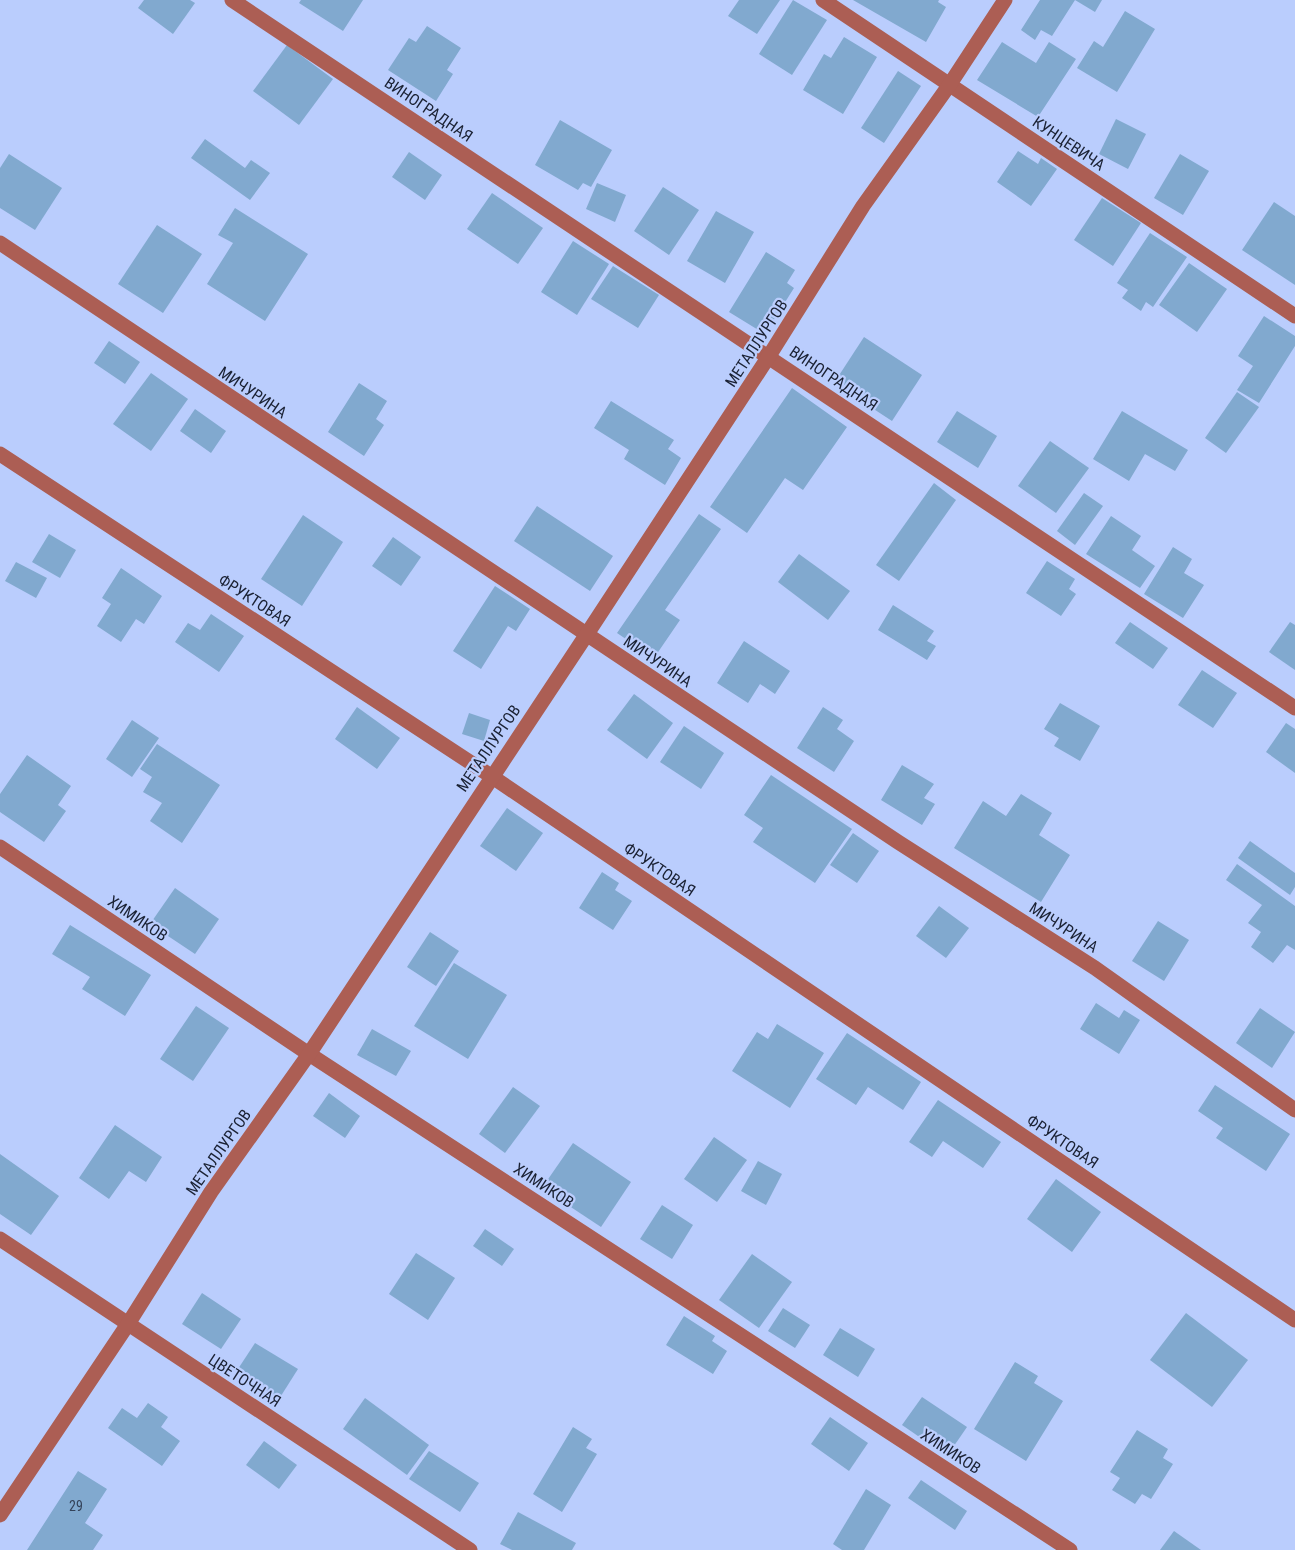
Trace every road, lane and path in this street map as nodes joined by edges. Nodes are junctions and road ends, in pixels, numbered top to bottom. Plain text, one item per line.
1 (232, 0) edge
2 (823, 0) edge
3 (1005, 0) edge
4 (950, 84) junction
5 (0, 243) edge
6 (1295, 316) edge
7 (770, 357) junction
8 (0, 454) edge
9 (587, 634) junction
10 (1295, 708) edge
11 (491, 776) junction
12 (0, 847) edge
13 (309, 1054) junction
14 (1295, 1110) edge
15 (0, 1239) edge
16 (1295, 1320) edge
17 (128, 1324) junction
18 (0, 1515) edge
19 (470, 1550) edge
20 (1070, 1550) edge

1 - 7 street, ВИНОГРАДНАЯ
2 - 4 street, КУНЦЕВИЧА
3 - 4 street, МЕТАЛЛУРГОВ
4 - 6 street, КУНЦЕВИЧА
4 - 7 street, МЕТАЛЛУРГОВ
5 - 9 street, МИЧУРИНА
7 - 9 street, МЕТАЛЛУРГОВ
7 - 10 street, ВИНОГРАДНАЯ
8 - 11 street, ФРУКТОВАЯ
9 - 11 street, МЕТАЛЛУРГОВ
9 - 14 street, МИЧУРИНА
11 - 13 street, МЕТАЛЛУРГОВ
11 - 16 street, ФРУКТОВАЯ
12 - 13 street, ХИМИКОВ
13 - 17 street, МЕТАЛЛУРГОВ
13 - 20 street, ХИМИКОВ
15 - 17 street, ЦВЕТОЧНАЯ
17 - 18 street, МЕТАЛЛУРГОВ
17 - 19 street, ЦВЕТОЧНАЯ

